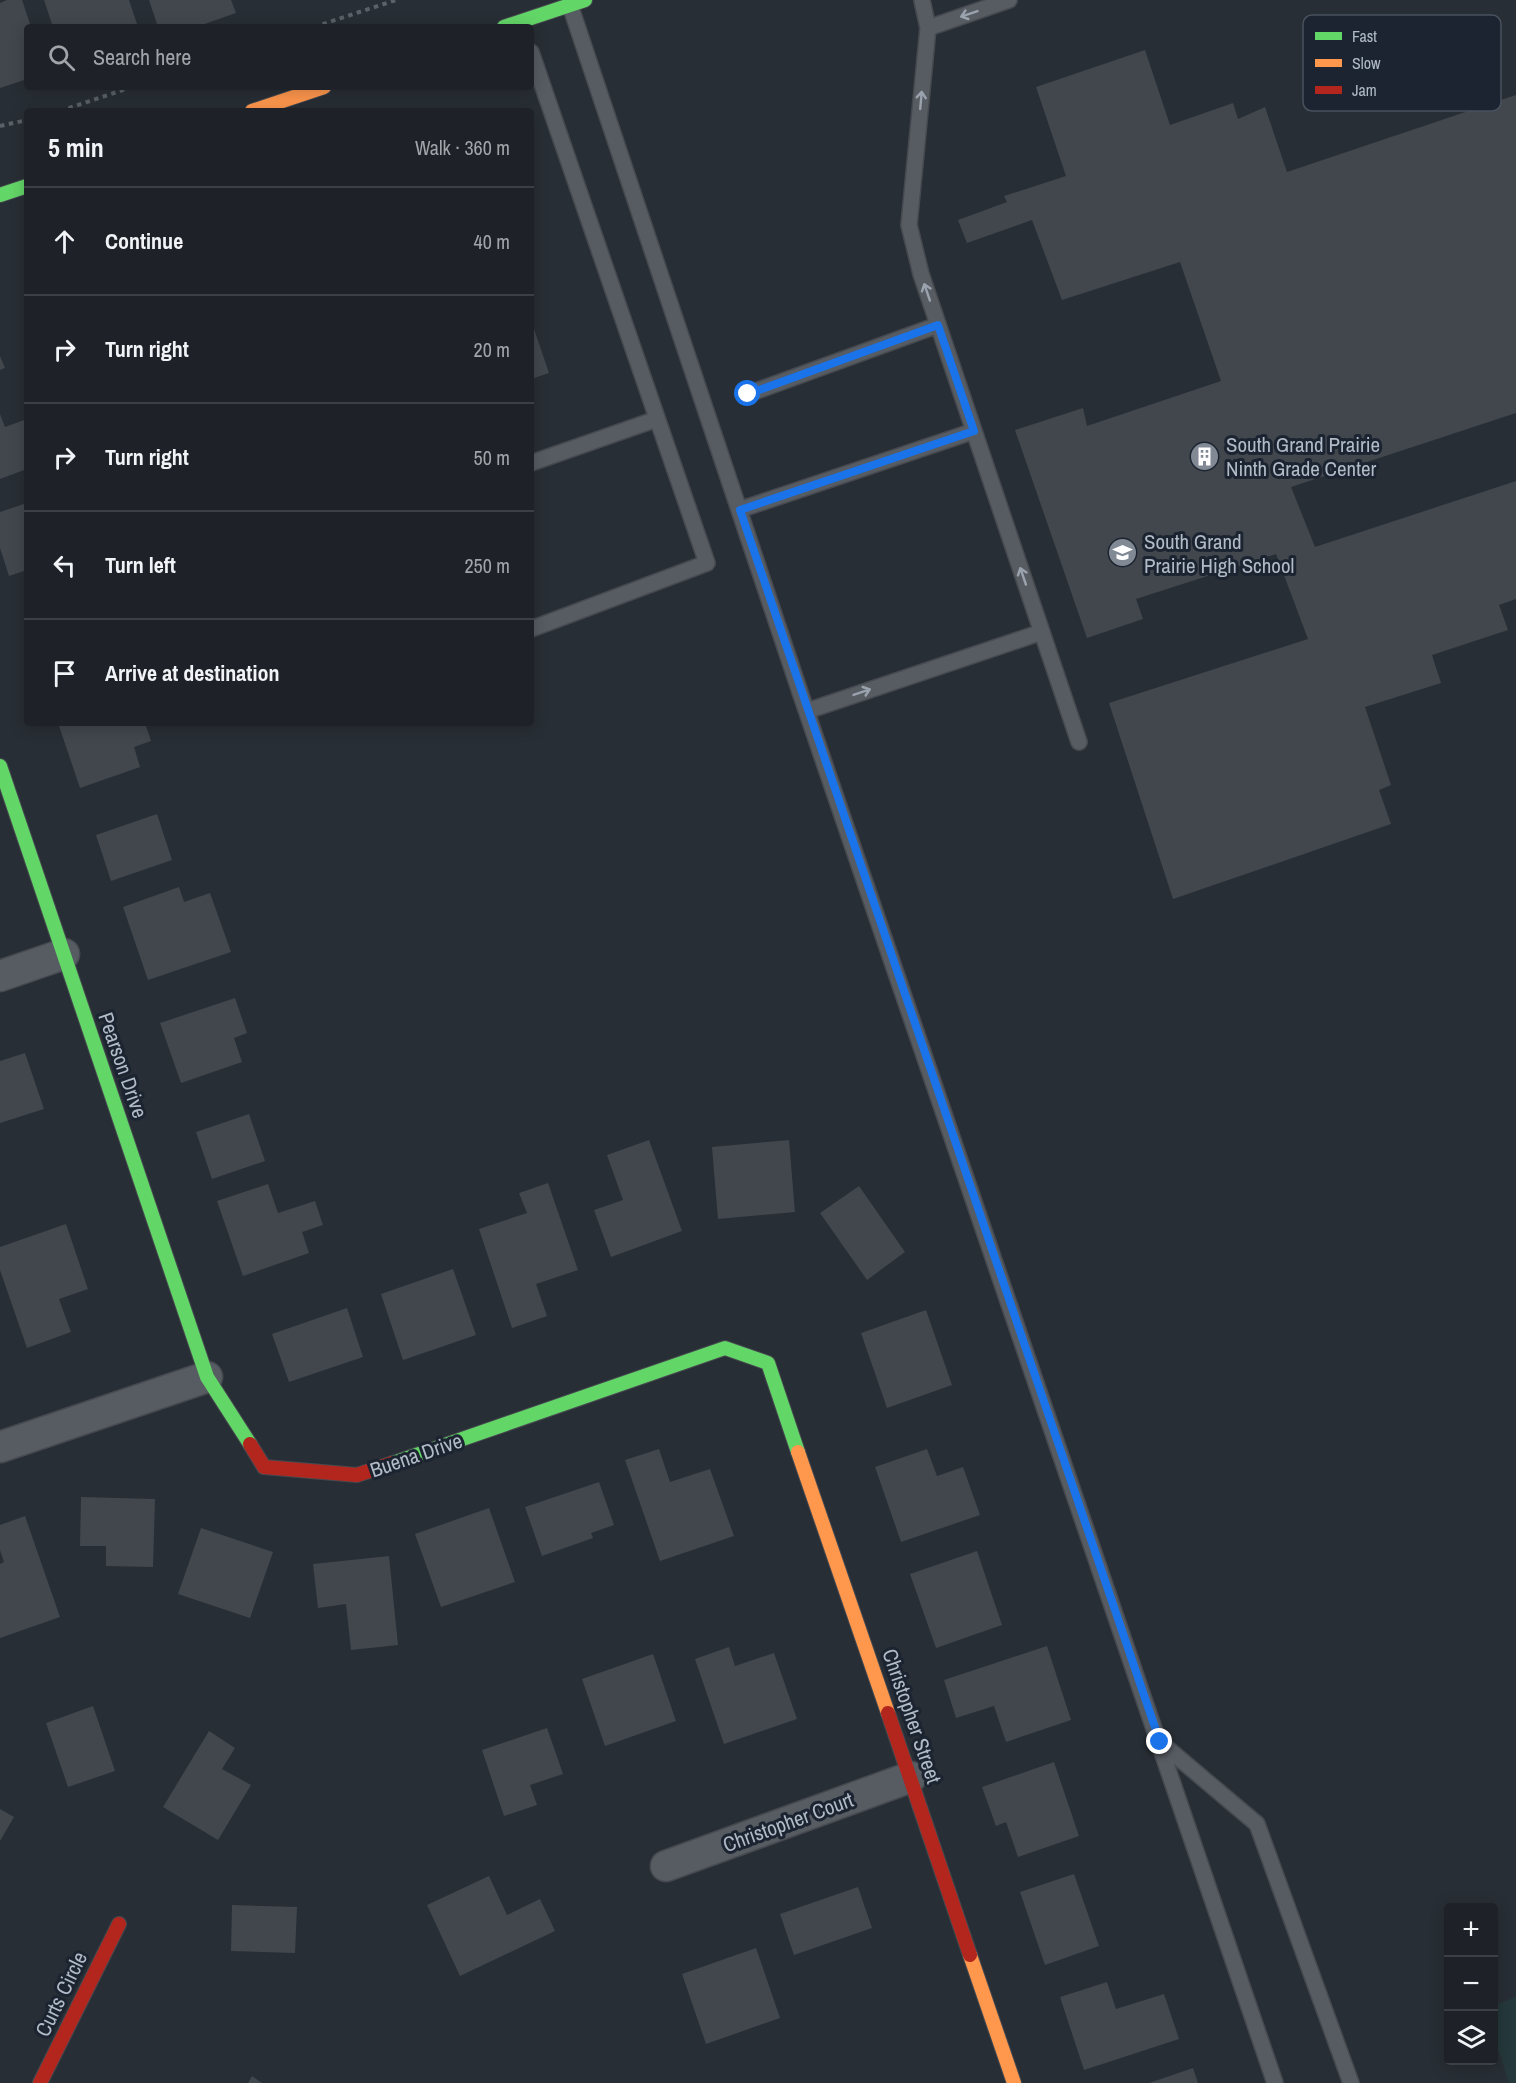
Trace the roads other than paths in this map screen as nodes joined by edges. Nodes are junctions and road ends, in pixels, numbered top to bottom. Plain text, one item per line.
1 (922, 0) edge
2 (1009, 0) edge
3 (577, 2) edge
4 (521, 24) edge
5 (928, 28) junction
6 (534, 61) edge
7 (315, 90) edge
8 (261, 108) edge
9 (24, 187) edge
10 (0, 195) edge
11 (938, 325) junction
12 (748, 394) dead end
13 (657, 419) junction
14 (974, 431) junction
15 (534, 462) edge
16 (740, 510) junction
17 (534, 627) edge
18 (1042, 632) junction
19 (807, 711) junction
20 (1079, 742) dead end
21 (0, 766) edge
22 (64, 954) junction
23 (0, 976) edge
24 (768, 1363) joint
25 (207, 1377) junction
26 (0, 1447) edge
27 (1160, 1742) junction
28 (911, 1777) junction
29 (666, 1866) dead end
30 (119, 1924) dead end
31 (40, 2083) edge
32 (1014, 2083) edge
33 (1275, 2083) edge
34 (1351, 2083) edge

1 - 5 lane
2 -> 5 lane
3 - 4 street
3 - 16 lane
11 -> 5 lane
6 - 13 lane
7 - 8 street
9 - 10 street
11 - 12 lane
11 - 14 lane
13 - 15 lane
13 - 17 lane
14 - 16 lane
18 -> 14 lane
16 - 19 lane
19 -> 18 lane
18 - 20 lane
19 - 27 lane
21 - 22 street, Pearson Drive
22 - 23 street
22 - 25 street, Pearson Drive
24 - 25 street, Buena Drive
24 - 28 street, Christopher Street
25 - 26 street
27 - 33 lane
27 - 34 lane
28 - 29 street, Christopher Court
28 - 32 street, Christopher Street
30 - 31 street, Curts Circle

